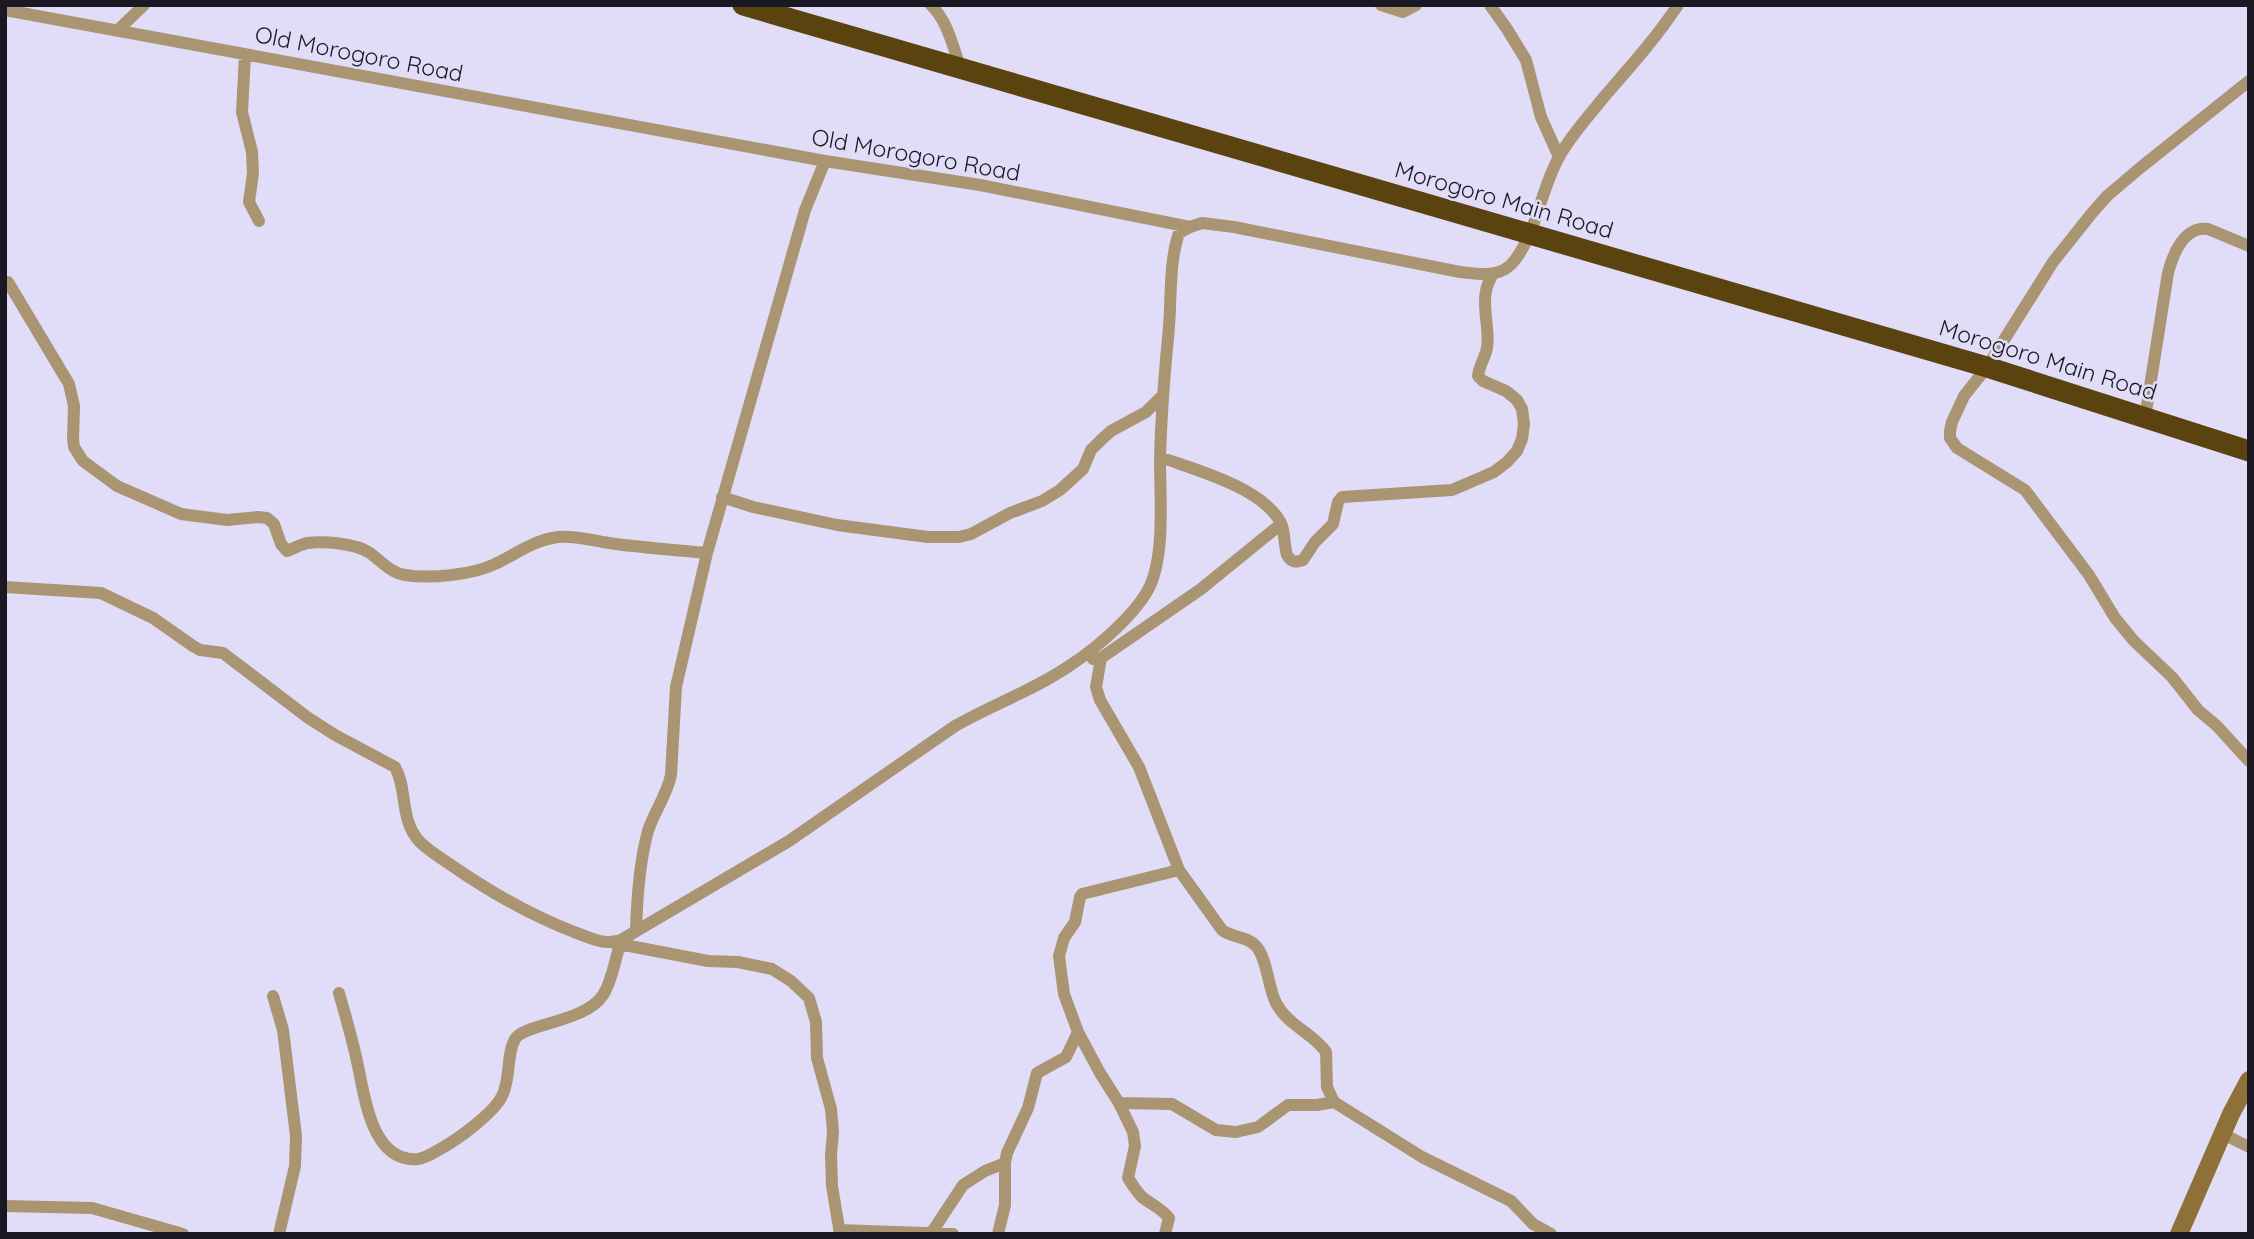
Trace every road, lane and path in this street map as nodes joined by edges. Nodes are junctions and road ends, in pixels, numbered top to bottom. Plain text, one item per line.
1 (144, 5) edge
2 (743, 5) edge
3 (931, 5) edge
4 (1381, 5) edge
5 (1416, 5) edge
6 (1490, 5) edge
7 (1678, 5) edge
8 (5, 10) edge
9 (118, 30) junction
10 (245, 55) junction
11 (961, 69) junction
12 (2249, 81) edge
13 (1559, 157) junction
14 (825, 161) junction
15 (259, 221) dead end
16 (1190, 226) junction
17 (1529, 234) junction
18 (2249, 246) edge
19 (1492, 275) junction
20 (6, 282) edge
21 (1987, 367) junction
22 (1162, 396) junction
23 (2145, 418) junction
24 (2249, 451) edge
25 (1160, 457) junction
26 (722, 497) junction
27 (1281, 524) junction
28 (707, 553) junction
29 (5, 587) edge
30 (1101, 658) junction
31 (1076, 662) junction
32 (2249, 761) edge
33 (1179, 870) junction
34 (636, 930) junction
35 (616, 944) junction
36 (339, 993) dead end
37 (273, 996) dead end
38 (1078, 1032) junction
39 (2249, 1080) edge
40 (1334, 1102) junction
41 (1119, 1103) junction
42 (2223, 1134) junction
43 (2249, 1147) edge
44 (1005, 1163) junction
45 (5, 1206) edge
46 (840, 1232) edge
47 (932, 1232) junction
48 (183, 1234) edge
49 (279, 1234) edge
50 (953, 1234) edge
51 (998, 1234) edge
52 (1165, 1234) edge
53 (1551, 1234) edge
54 (2179, 1234) edge

1 - 9 street
2 - 11 highway, Morogoro Main Road
3 - 11 street
4 - 5 street
6 - 13 street
7 - 13 street
8 - 9 street, Old Morogoro Road
9 - 10 street, Old Morogoro Road
10 - 14 street, Old Morogoro Road
10 - 15 street
11 - 17 highway, Morogoro Main Road
12 - 21 street
13 - 17 street
14 - 16 street, Old Morogoro Road
14 - 26 street
16 - 19 street, Old Morogoro Road
16 - 22 street
17 - 19 street
17 - 21 highway, Morogoro Main Road
18 - 23 street
19 - 27 street
20 - 28 street
21 - 23 highway, Morogoro Main Road
21 - 32 street
22 - 25 street
22 - 26 street
23 - 24 highway, Morogoro Main Road
25 - 27 street
25 - 31 street
26 - 28 street
27 - 30 street
28 - 34 street
29 - 35 street
30 - 31 street
30 - 33 street
31 - 34 street
33 - 38 street
33 - 40 street
34 - 35 street
35 - 36 street
35 - 46 street
37 - 49 street
38 - 41 street
38 - 44 street
39 - 42 street
40 - 41 street
40 - 53 street
41 - 52 street
42 - 43 street
42 - 54 street
44 - 47 street
44 - 51 street
45 - 48 street
46 - 47 street
47 - 50 street

